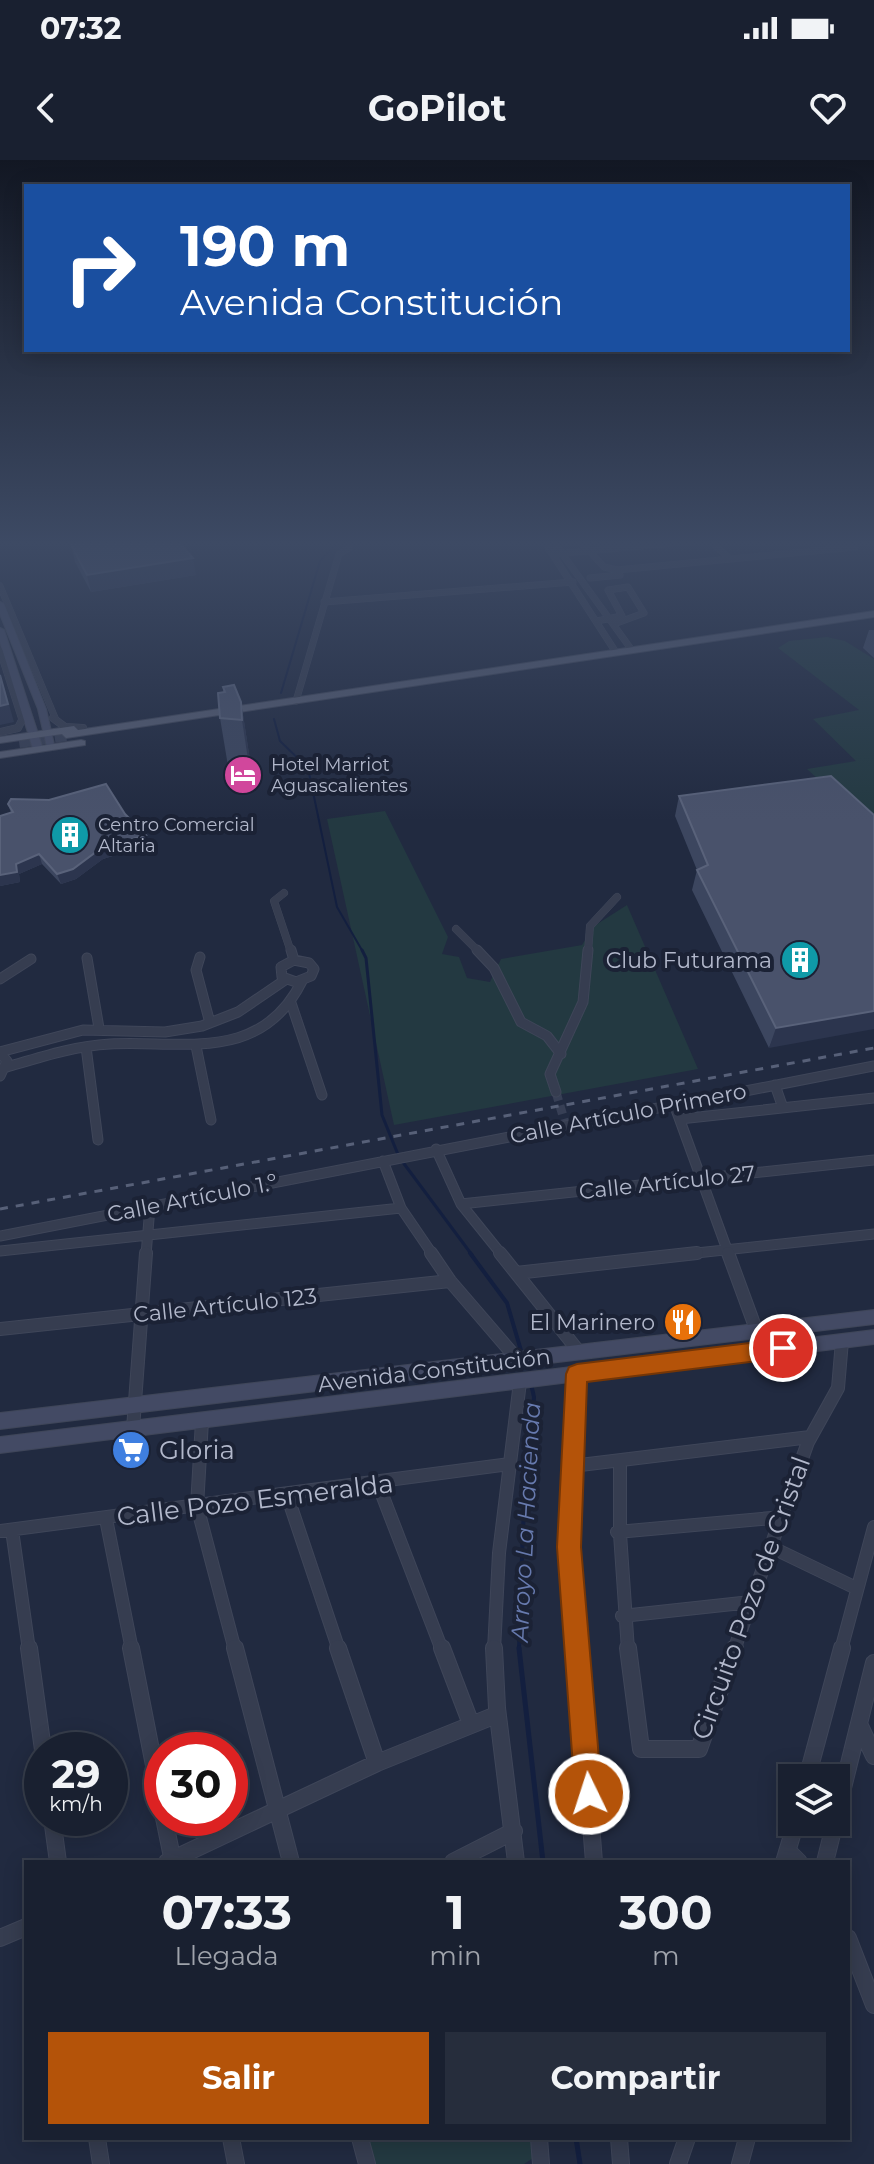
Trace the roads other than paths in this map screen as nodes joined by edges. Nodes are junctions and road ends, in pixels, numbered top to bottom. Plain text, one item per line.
1 (14, 635) edge
2 (18, 635) edge
3 (315, 635) edge
4 (605, 635) edge
5 (621, 635) edge
6 (732, 635) edge
7 (786, 635) edge
8 (2, 645) edge
9 (631, 649) junction
10 (615, 651) junction
11 (30, 669) junction
12 (17, 686) junction
13 (337, 698) junction
14 (296, 699) junction
15 (44, 706) junction
16 (83, 728) junction
17 (0, 732) edge
18 (50, 733) junction
19 (36, 735) junction
20 (20, 744) tunnel mouth
21 (0, 747) edge
22 (52, 747) junction
23 (38, 749) junction
24 (284, 893) dead end
25 (617, 897) dead end
26 (456, 929) dead end
27 (200, 957) dead end
28 (87, 958) dead end
29 (31, 959) dead end
30 (294, 960) junction
31 (0, 979) edge
32 (285, 980) junction
33 (302, 981) junction
34 (291, 1003) junction
35 (210, 1023) junction
36 (99, 1028) junction
37 (146, 1038) junction
38 (196, 1046) junction
39 (86, 1047) junction
40 (0, 1052) edge
41 (561, 1054) junction
42 (874, 1066) edge
43 (7, 1067) junction
44 (0, 1076) edge
45 (775, 1085) junction
46 (556, 1092) tunnel mouth
47 (322, 1095) dead end
48 (874, 1098) edge
49 (674, 1104) junction
50 (783, 1108) junction
51 (680, 1119) junction
52 (211, 1120) dead end
53 (98, 1140) dead end
54 (436, 1149) junction
55 (388, 1160) junction
56 (874, 1160) edge
57 (702, 1180) junction
58 (461, 1204) junction
59 (150, 1207) junction
60 (401, 1208) junction
61 (874, 1234) edge
62 (0, 1236) edge
63 (150, 1237) junction
64 (726, 1248) junction
65 (0, 1251) edge
66 (516, 1273) junction
67 (450, 1281) junction
68 (141, 1314) junction
69 (874, 1317) edge
70 (0, 1329) edge
71 (757, 1332) junction
72 (874, 1337) edge
73 (842, 1341) junction
74 (580, 1353) junction
75 (521, 1360) junction
76 (572, 1375) junction
77 (523, 1381) junction
78 (137, 1403) junction
79 (0, 1421) edge
80 (202, 1421) junction
81 (133, 1429) junction
82 (810, 1437) junction
83 (0, 1445) edge
84 (620, 1461) junction
85 (510, 1464) junction
86 (572, 1466) junction
87 (378, 1484) junction
88 (287, 1495) junction
89 (197, 1506) junction
90 (783, 1517) junction
91 (106, 1519) junction
92 (874, 1527) edge
93 (6, 1531) edge
94 (617, 1532) junction
95 (773, 1548) junction
96 (856, 1588) junction
97 (751, 1602) junction
98 (622, 1616) junction
99 (874, 1663) edge
100 (496, 1715) junction
101 (471, 1724) junction
102 (859, 1724) junction
103 (40, 1732) edge
104 (148, 1732) edge
105 (874, 1756) edge
106 (377, 1763) junction
107 (811, 1764) edge
108 (849, 1764) edge
109 (278, 1808) junction
110 (514, 1831) junction
111 (54, 1836) edge
112 (167, 1836) edge
113 (794, 1836) edge
114 (831, 1836) edge
115 (790, 1858) edge
116 (58, 1860) edge
117 (171, 1860) edge
118 (173, 1860) edge
119 (291, 1860) edge
120 (457, 1860) edge
121 (516, 1860) edge
122 (594, 1860) edge
123 (825, 1860) edge
124 (24, 1928) edge
125 (0, 1938) edge
126 (850, 1943) edge
127 (874, 2005) edge
128 (97, 2140) edge
129 (231, 2140) edge
130 (361, 2140) edge
131 (539, 2140) edge
132 (619, 2140) edge
133 (686, 2140) edge
134 (746, 2140) edge
135 (101, 2164) edge
136 (236, 2164) edge
137 (367, 2164) edge
138 (541, 2164) edge
139 (621, 2164) edge
140 (678, 2164) edge
141 (740, 2164) edge

1 - 11 main road
2 - 11 street
3 - 14 street
4 - 10 street
5 - 9 street
6 - 9 main road
7 - 13 main road
8 - 12 main road
9 - 10 main road
10 - 13 main road
11 - 15 main road
12 - 17 street
12 - 19 main road
13 - 14 main road
13 - 14 main road
13 - 22 main road
14 - 16 main road
15 - 16 street
15 - 18 main road
16 - 18 main road
18 - 19 main road
18 - 22 main road
19 - 21 main road
19 - 23 main road
20 - 21 main road
21 - 23 main road
22 - 23 main road
24 - 30 street
25 - 41 street
26 - 41 street
27 - 35 street
28 - 36 street
29 - 31 street
30 - 32 street
30 - 33 street
32 - 33 street
32 - 35 street
33 - 34 street
34 - 38 street
34 - 47 street
35 - 37 street
36 - 37 street
36 - 40 street
37 - 38 street
37 - 39 street
38 - 52 street
39 - 43 street
39 - 53 street
40 - 43 street
41 - 46 street
42 - 45 street, Calle Artículo Primero
43 - 44 street
45 - 49 street, Calle Artículo Primero
45 - 50 street
48 - 50 street
49 - 51 street
49 - 54 street, Calle Artículo Primero
50 - 51 street
51 - 57 street
54 - 55 street, Calle Artículo Primero
54 - 58 street
55 - 59 street, Calle Artículo 1.º
55 - 60 street
56 - 57 street, Calle Artículo 27
57 - 58 street, Calle Artículo 27
57 - 64 street
58 - 66 street
59 - 62 street, Calle Artículo 1.º
59 - 63 street
60 - 63 street
60 - 67 street
61 - 64 street
63 - 65 street
63 - 68 street
64 - 66 street
64 - 71 street
66 - 74 street
67 - 68 street, Calle Artículo 123
67 - 75 street
68 - 70 street, Calle Artículo 123
68 - 78 street
69 - 71 main road, Avenida Constitución
71 - 74 main road, Avenida Constitución
72 - 73 main road, Avenida Constitución
73 - 76 main road, Avenida Constitución
73 - 82 street, Circuito Pozo de Cristal
74 - 75 main road, Avenida Constitución
75 - 78 main road, Avenida Constitución
76 - 77 main road, Avenida Constitución
76 - 86 street
77 - 80 main road, Avenida Constitución
77 - 85 street
78 - 79 main road, Avenida Constitución
78 - 81 street
80 - 81 main road, Avenida Constitución
80 - 89 street
81 - 83 main road, Avenida Constitución
82 - 84 street, Circuito Pozo de Cristal
82 - 90 street, Circuito Pozo de Cristal
84 - 86 street, Circuito Pozo de Cristal
84 - 94 street, Circuito Pozo de Cristal
85 - 87 street, Calle Pozo Esmeralda
85 - 100 street
86 - 122 street
87 - 88 street, Calle Pozo Esmeralda
87 - 101 street
88 - 89 street, Calle Pozo Esmeralda
88 - 106 street
89 - 91 street, Calle Pozo Esmeralda
89 - 109 street
90 - 94 street
90 - 95 street, Circuito Pozo de Cristal
91 - 93 street, Calle Pozo Esmeralda
91 - 104 street
92 - 96 street
93 - 103 street
94 - 98 street, Circuito Pozo de Cristal
95 - 96 street
95 - 97 street, Circuito Pozo de Cristal
96 - 107 street
97 - 98 street
97 - 98 street, Circuito Pozo de Cristal
99 - 102 street
100 - 101 street
100 - 110 street
101 - 106 street
102 - 105 street
102 - 108 street
106 - 109 street
109 - 118 street
109 - 119 street
110 - 120 street
110 - 121 street
111 - 116 street
112 - 117 street
113 - 115 street
114 - 123 street
124 - 125 street
126 - 127 street
128 - 135 street
129 - 136 street
130 - 137 street
131 - 138 street
132 - 139 street
133 - 140 street
134 - 141 street

